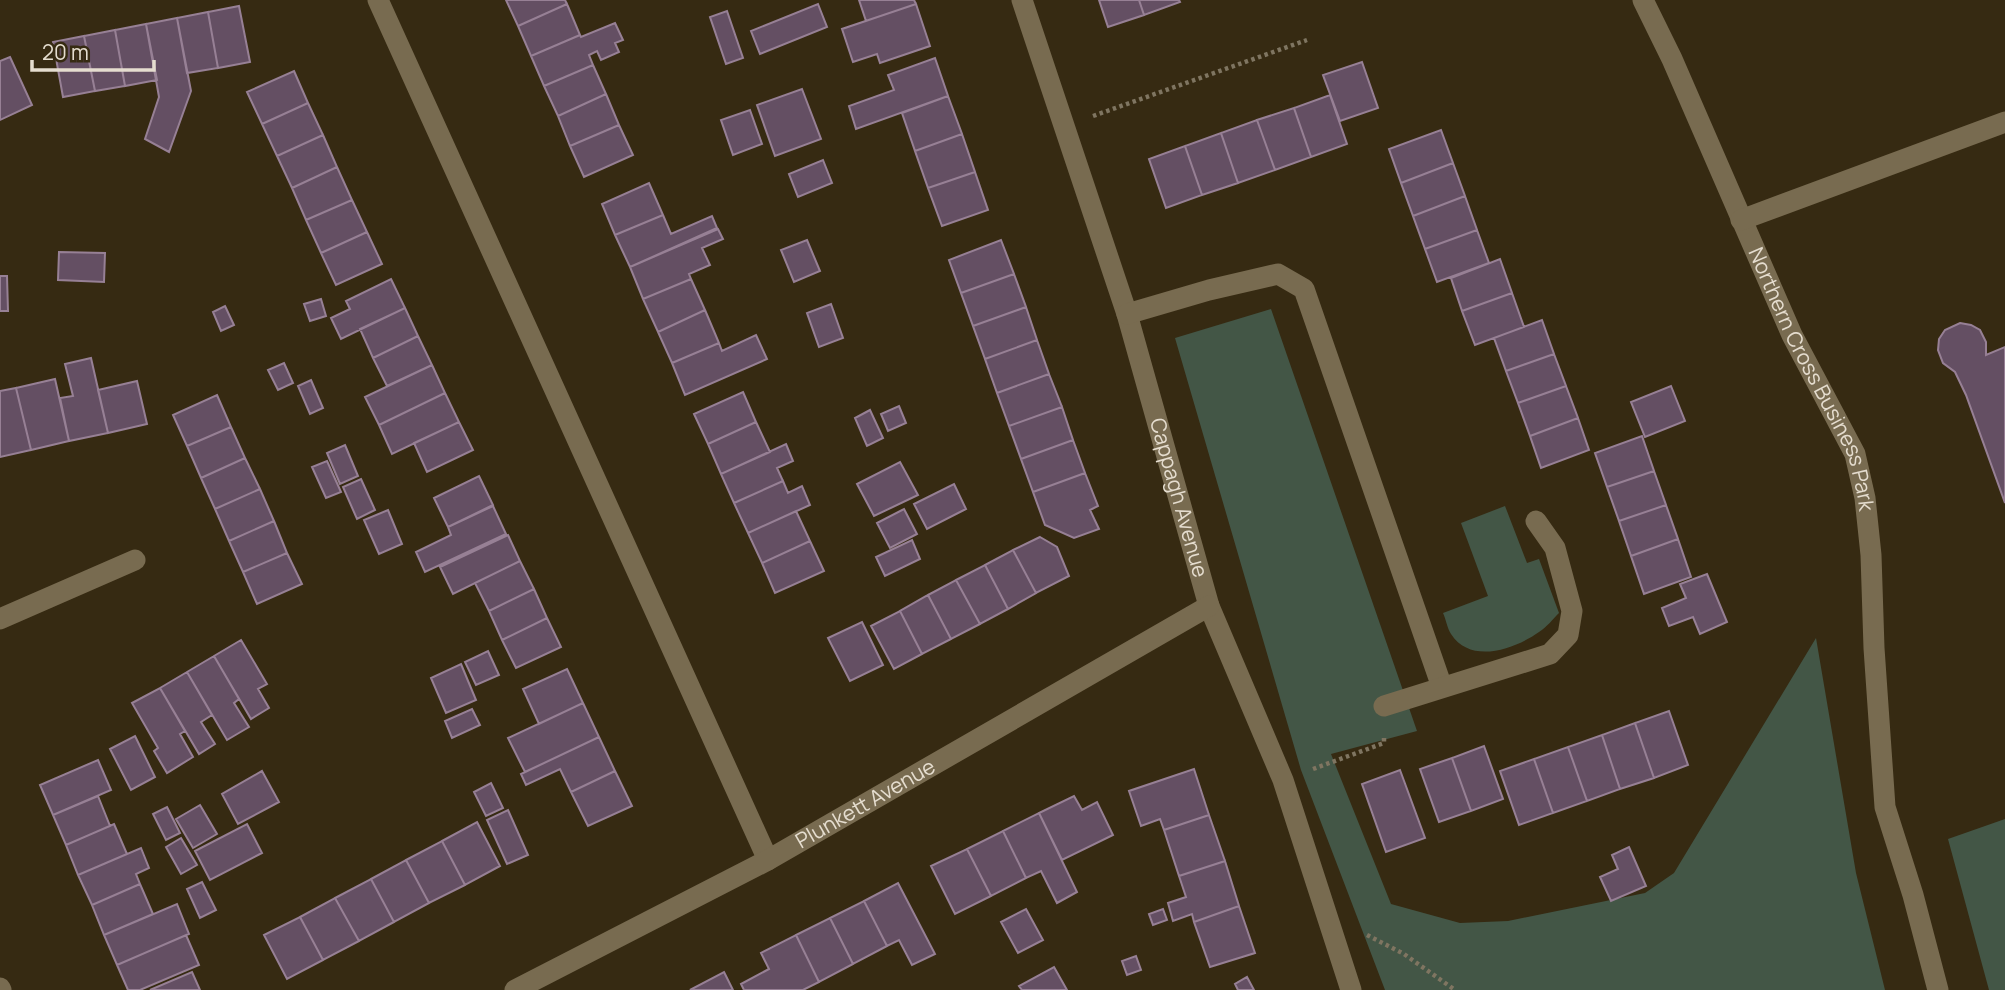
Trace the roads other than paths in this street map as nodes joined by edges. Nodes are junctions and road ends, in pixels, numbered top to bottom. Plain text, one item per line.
1 (378, 0) edge
2 (1021, 0) edge
3 (1643, 0) edge
4 (2005, 122) edge
5 (1741, 220) junction
6 (1127, 314) junction
7 (1536, 521) dead end
8 (135, 560) dead end
9 (1209, 606) junction
10 (0, 619) edge
11 (1442, 687) junction
12 (1384, 706) road end
13 (768, 860) junction
14 (515, 990) edge
15 (1351, 990) edge
16 (1938, 990) edge

1 - 13 street
2 - 6 street, Cappagh Avenue
3 - 5 street, Northern Cross Business Park
4 - 5 street
5 - 16 street, Northern Cross Business Park
6 - 9 street, Cappagh Avenue
6 - 11 street
7 - 11 street
8 - 10 street
9 - 13 street, Plunkett Avenue
9 - 15 street, Cappagh Avenue
11 - 12 street
13 - 14 street, Plunkett Avenue

